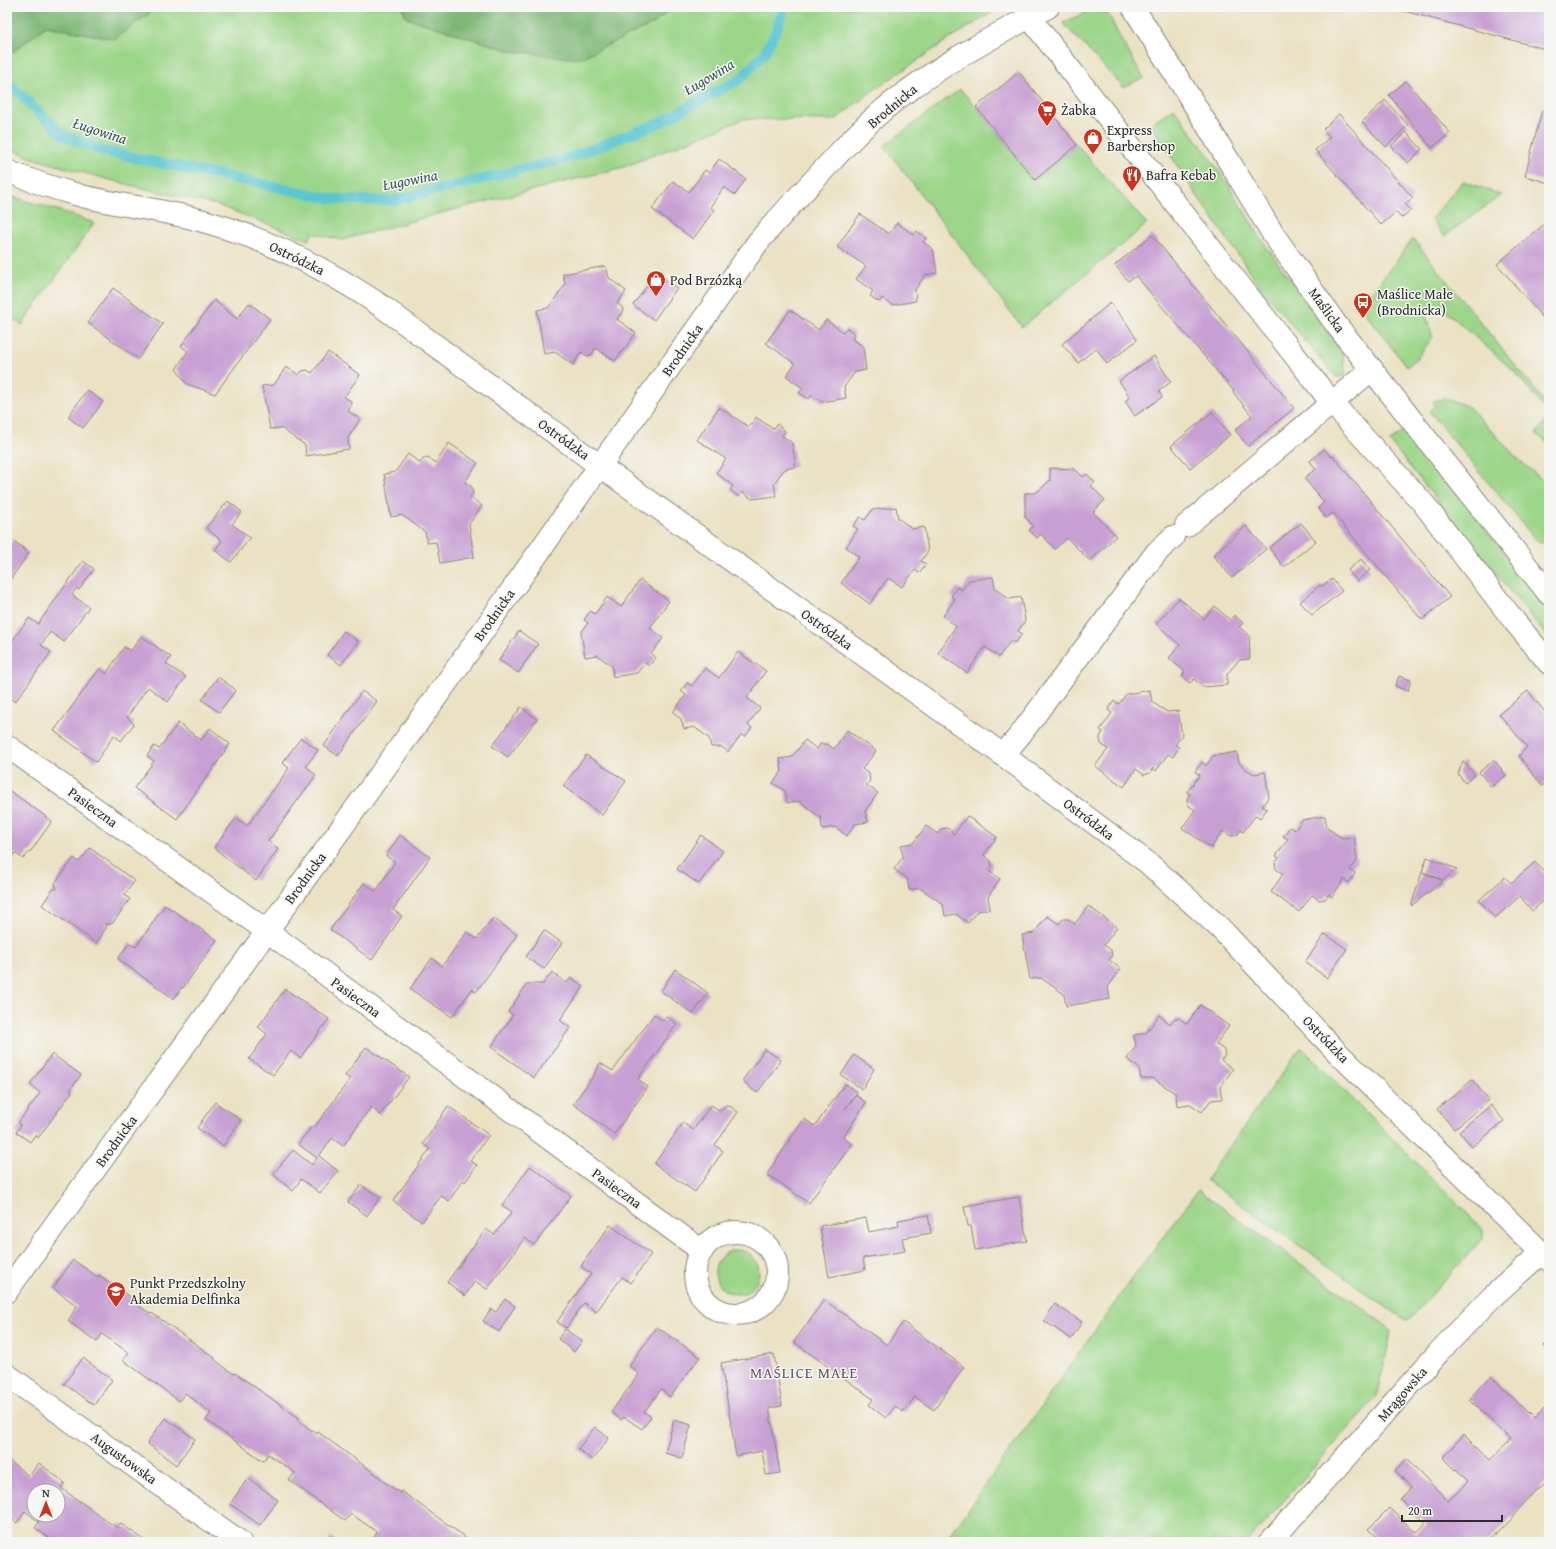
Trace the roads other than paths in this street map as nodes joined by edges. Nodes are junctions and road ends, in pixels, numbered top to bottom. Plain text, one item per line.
1 (1133, 7) edge
2 (1039, 12) edge
3 (7, 171) edge
4 (1372, 369) junction
5 (1332, 403) junction
6 (600, 466) junction
7 (1547, 588) edge
8 (1549, 662) edge
9 (7, 746) edge
10 (1002, 755) junction
11 (267, 931) junction
12 (702, 1251) dead end
13 (1545, 1257) edge
14 (7, 1291) edge
15 (7, 1375) edge
16 (240, 1542) edge
17 (1270, 1542) edge

1 - 4 street, Maślicka
2 - 5 street
2 - 6 street, Brodnicka
3 - 6 street, Ostródzka
4 - 5 street
4 - 7 street, Maślicka
5 - 8 street
5 - 10 street
6 - 10 street, Ostródzka
6 - 11 street, Brodnicka
9 - 11 street, Pasieczna
10 - 13 street, Ostródzka
11 - 12 street, Pasieczna
11 - 14 street, Brodnicka
13 - 17 street, Mrągowska
15 - 16 street, Augustowska

